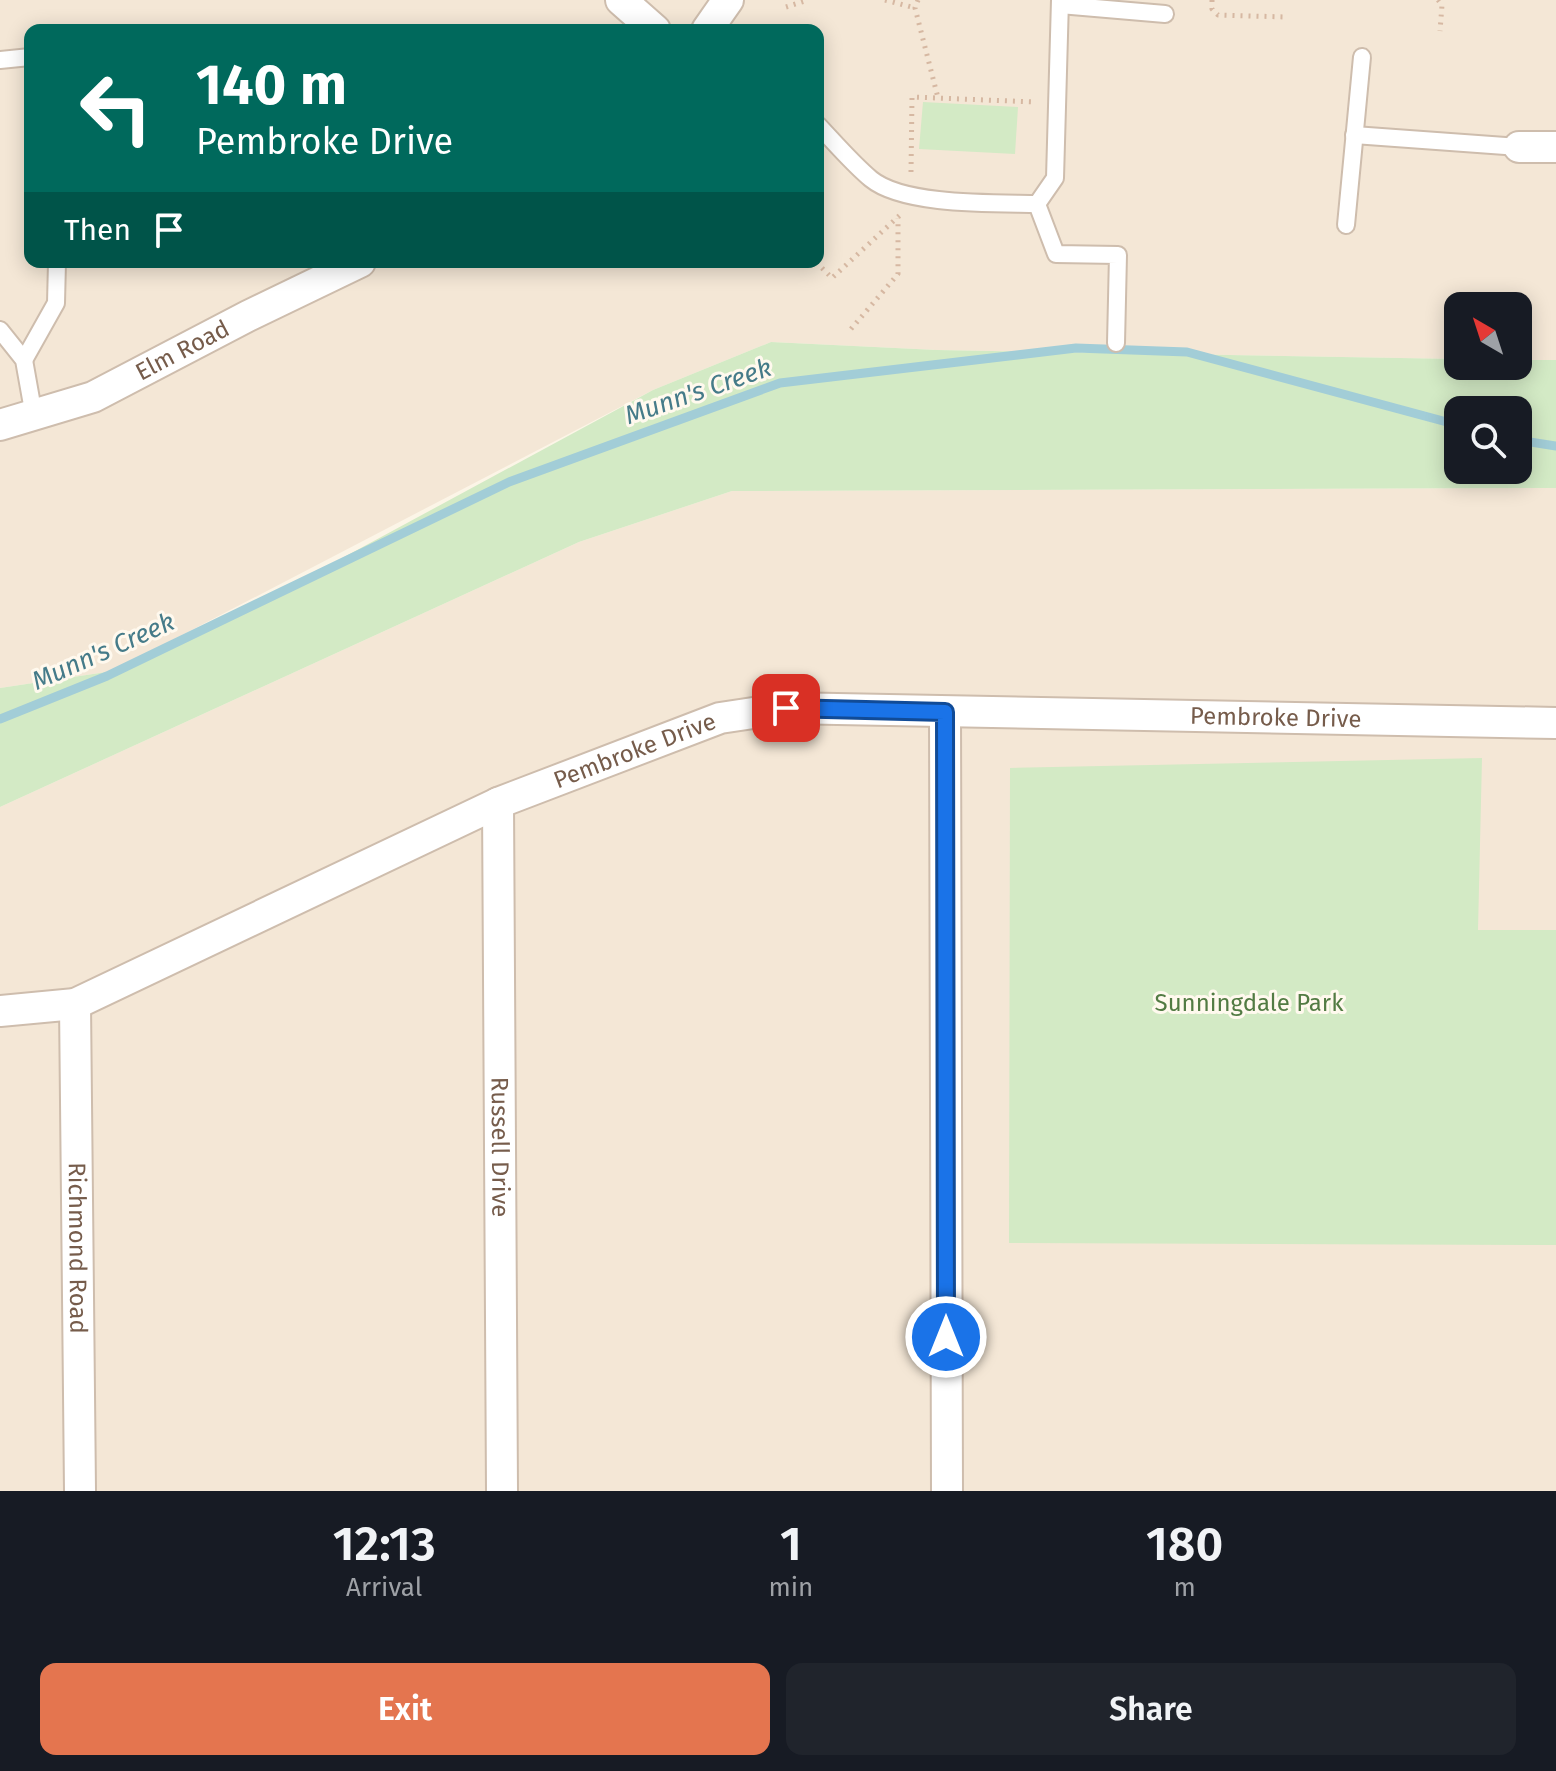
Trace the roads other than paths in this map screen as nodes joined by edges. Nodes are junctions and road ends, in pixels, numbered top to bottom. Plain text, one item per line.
1 (621, 0) edge
2 (728, 0) edge
3 (1060, 3) edge
4 (1165, 14) dead end
5 (648, 24) edge
6 (714, 24) edge
7 (1362, 57) dead end
8 (24, 58) edge
9 (0, 60) edge
10 (824, 131) edge
11 (1354, 135) junction
12 (1519, 147) joint
13 (1556, 147) edge
14 (1037, 204) junction
15 (1346, 225) dead end
16 (57, 268) edge
17 (348, 268) edge
18 (0, 330) edge
19 (1116, 343) dead end
20 (24, 360) junction
21 (34, 416) junction
22 (0, 425) edge
23 (945, 712) junction
24 (1556, 723) edge
25 (498, 803) junction
26 (75, 1004) junction
27 (0, 1011) edge
28 (80, 1491) edge
29 (502, 1491) edge
30 (947, 1491) edge

1 - 5 street
2 - 6 street
3 - 4 lane
3 - 14 lane
7 - 11 lane
8 - 9 lane
10 - 14 lane
11 - 12 lane
11 - 15 lane
12 - 13 street
14 - 19 lane
16 - 20 lane
17 - 21 street, Elm Road
18 - 20 lane
20 - 21 lane
21 - 22 street, Elm Road
23 - 24 street, Pembroke Drive
23 - 25 street, Pembroke Drive
23 - 30 street
25 - 26 street, Pembroke Drive
25 - 29 street, Russell Drive
26 - 27 street, Pembroke Drive
26 - 28 street, Richmond Road

